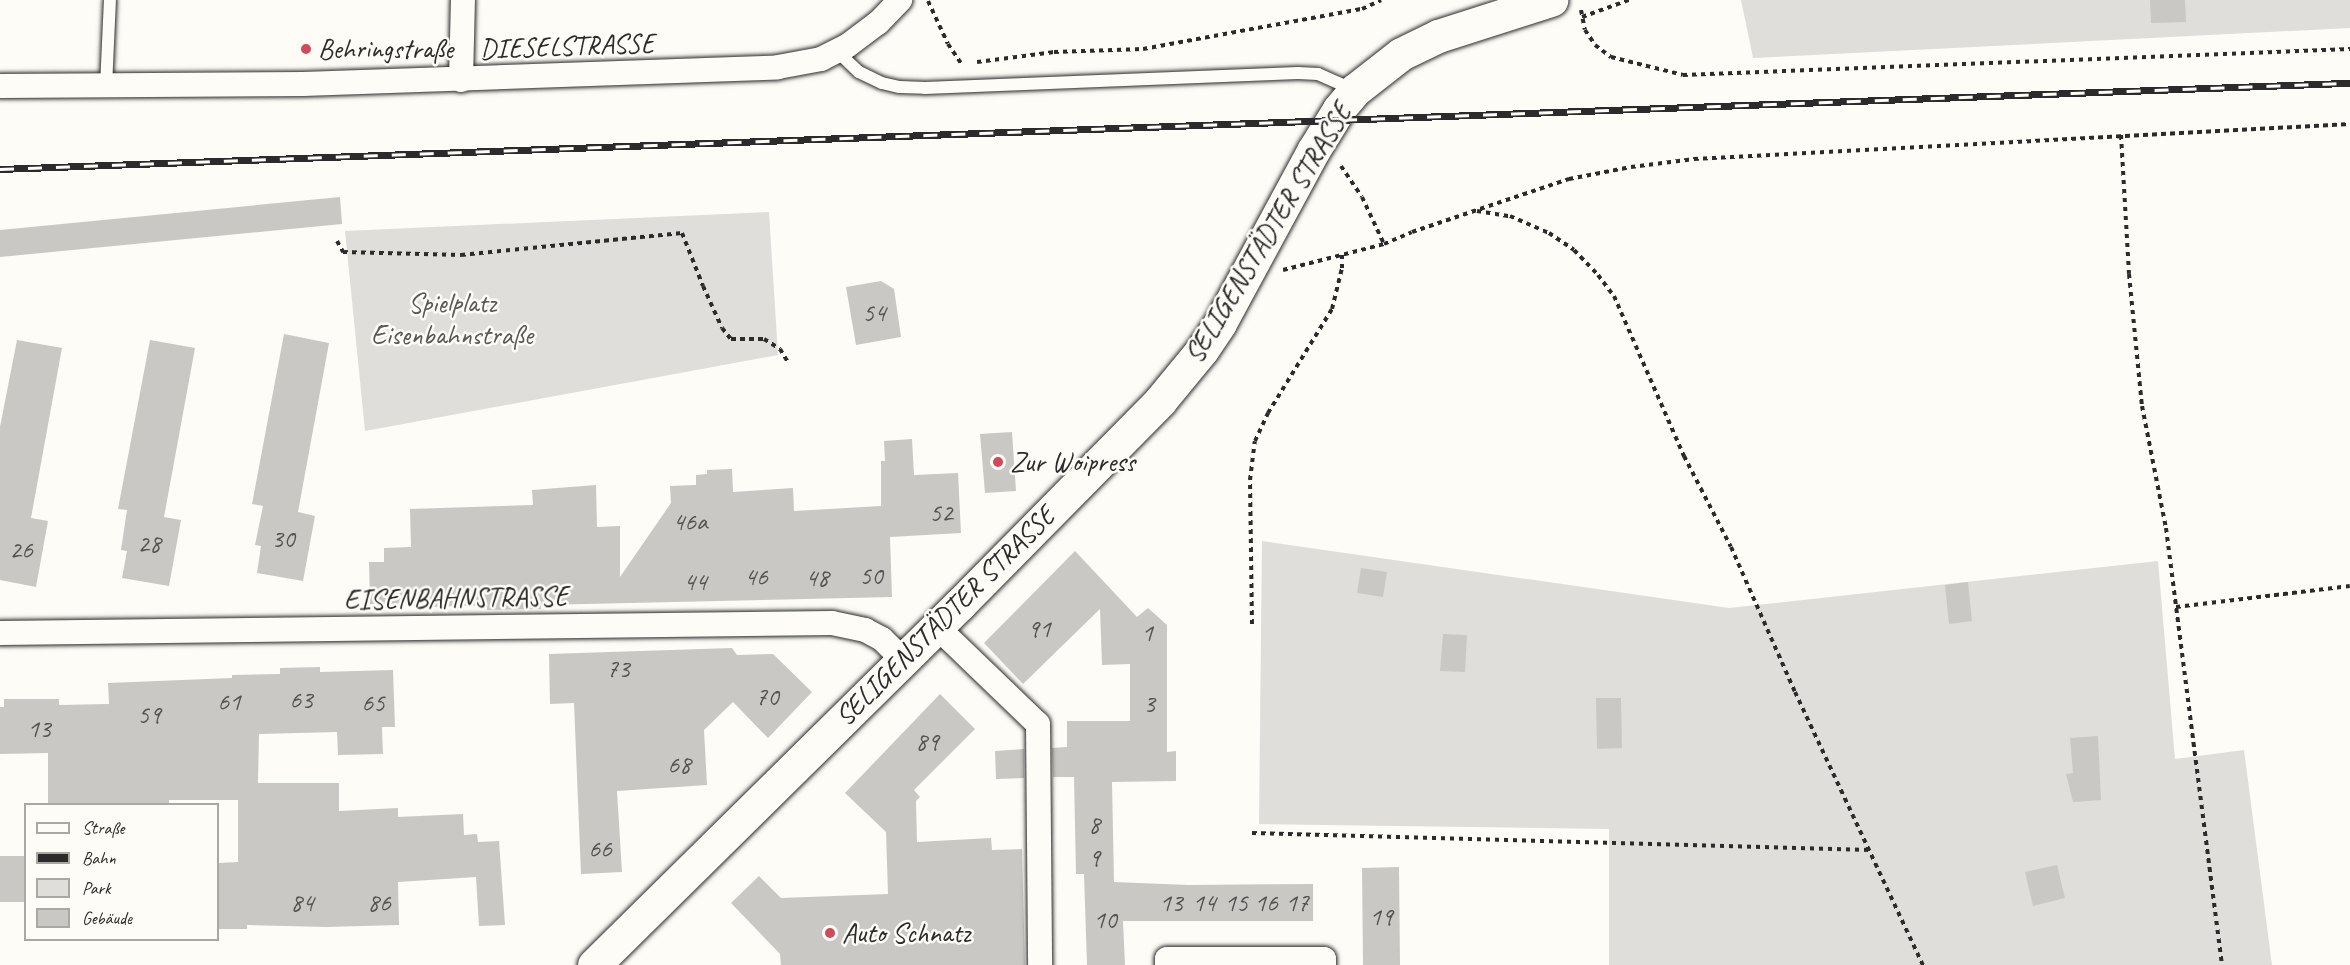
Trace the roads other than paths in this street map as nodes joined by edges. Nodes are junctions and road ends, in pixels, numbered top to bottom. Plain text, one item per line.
1 (110, 0) edge
2 (463, 0) edge
3 (900, 0) edge
4 (1561, 10) edge
5 (837, 51) junction
6 (461, 80) junction
7 (0, 86) edge
8 (106, 87) junction
9 (1355, 90) junction
10 (936, 626) junction
11 (0, 633) edge
12 (902, 659) junction
13 (594, 965) edge
14 (1040, 965) edge
15 (1167, 965) edge
16 (1324, 965) edge

1 - 8 lane
2 - 6 street
3 - 5 street, DIESELSTRASSE
4 - 9 main road, SELIGENSTÄDTER STRASSE
5 - 6 street, DIESELSTRASSE
5 - 9 lane
6 - 8 street, DIESELSTRASSE
7 - 8 street, DIESELSTRASSE
9 - 10 main road, SELIGENSTÄDTER STRASSE
10 - 12 main road, SELIGENSTÄDTER STRASSE
10 - 14 street
11 - 12 street, EISENBAHNSTRASSE
12 - 13 main road, SELIGENSTÄDTER STRASSE
15 - 16 street

